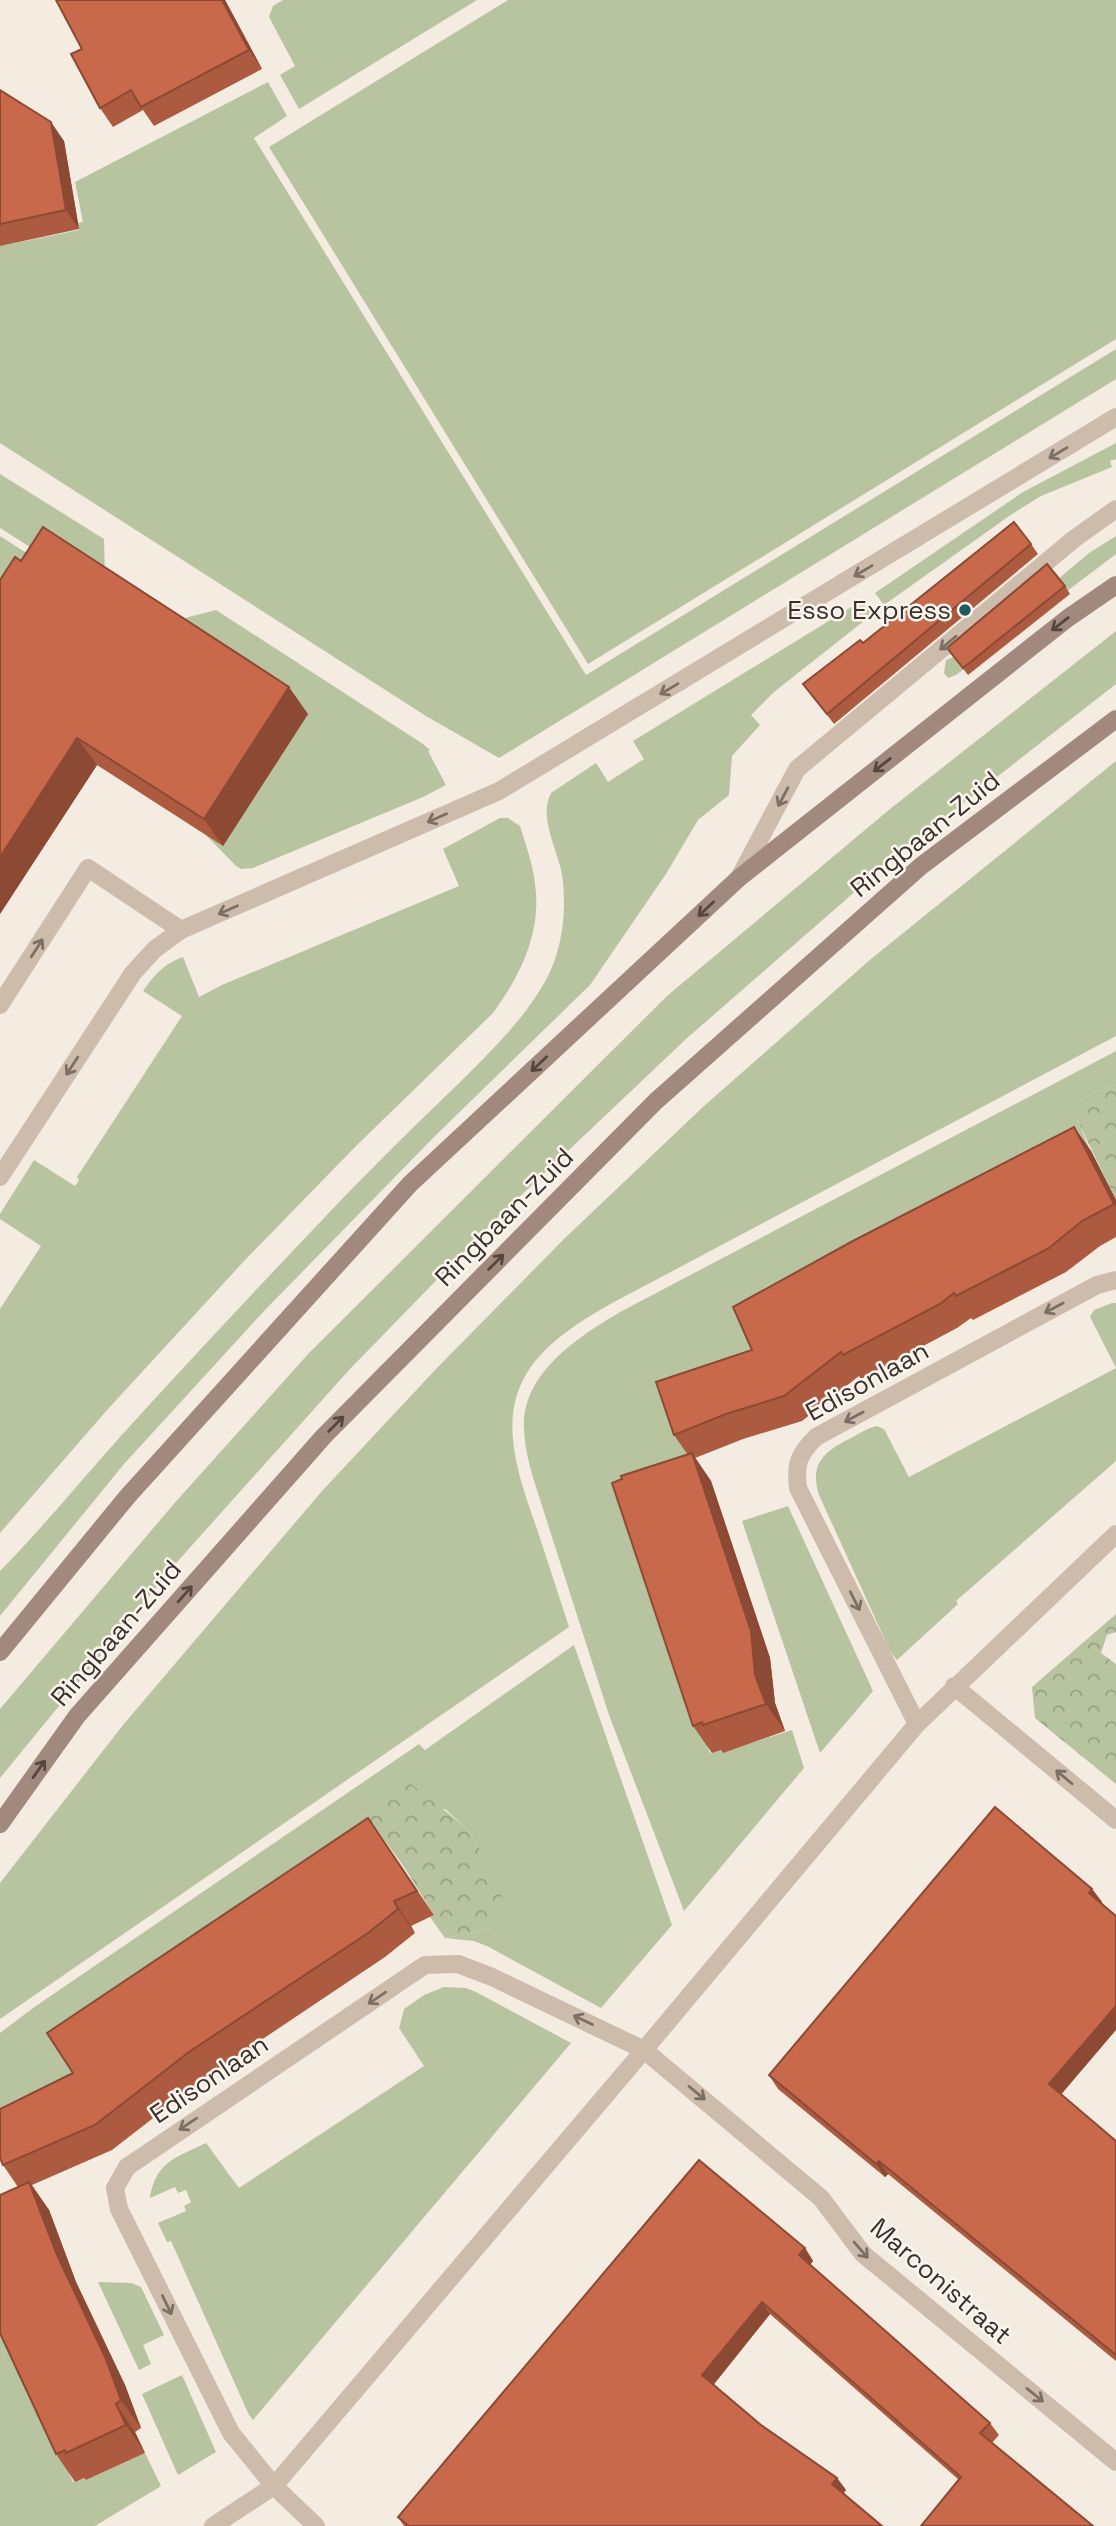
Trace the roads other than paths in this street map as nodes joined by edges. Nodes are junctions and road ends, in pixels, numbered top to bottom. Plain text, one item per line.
1 (1116, 417) edge
2 (1116, 509) edge
3 (1116, 584) edge
4 (1116, 719) edge
5 (739, 878) junction
6 (181, 930) junction
7 (0, 1005) edge
8 (0, 1177) edge
9 (1116, 1280) edge
10 (1116, 1534) edge
11 (0, 1653) edge
12 (954, 1686) junction
13 (917, 1724) junction
14 (1116, 1820) edge
15 (0, 1824) edge
16 (644, 2050) junction
17 (1116, 2462) edge
18 (274, 2486) junction
19 (213, 2526) edge
20 (316, 2526) edge

1 -> 6 street
2 -> 5 street
3 -> 5 main road
15 -> 4 main road, Ringbaan-Zuid
5 -> 11 main road
7 -> 6 street
6 -> 8 street
9 -> 13 street, Edisonlaan
10 - 12 street
12 - 13 street
14 -> 12 street
13 - 16 street
16 -> 17 street, Marconistraat
16 - 18 street
16 -> 18 street, Edisonlaan
18 - 19 street
18 - 20 street, Edisonlaan

